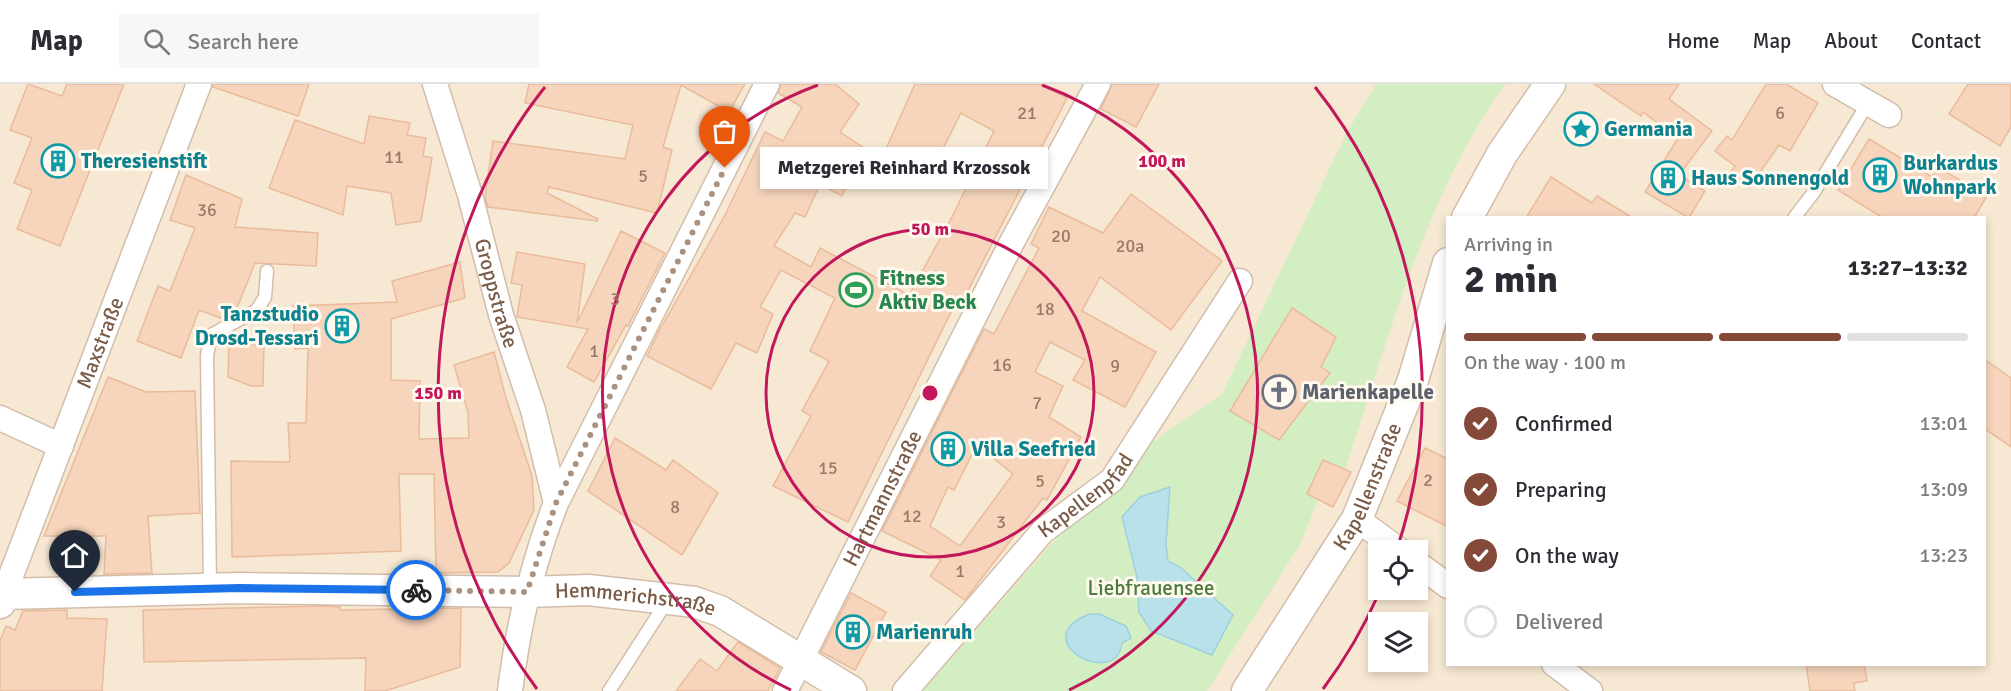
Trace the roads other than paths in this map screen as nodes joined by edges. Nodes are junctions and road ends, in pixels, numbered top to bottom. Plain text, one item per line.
1 (199, 84) edge
2 (435, 84) edge
3 (767, 84) edge
4 (1098, 84) edge
5 (1550, 84) edge
6 (1835, 84) edge
7 (1879, 109) joint
8 (1468, 216) edge
9 (1796, 216) edge
10 (1446, 270) edge
11 (267, 271) dead end
12 (1240, 281) dead end
13 (0, 418) edge
14 (61, 446) junction
15 (556, 503) junction
16 (1357, 519) junction
17 (1385, 540) edge
18 (1428, 571) edge
19 (1446, 585) edge
20 (210, 588) junction
21 (527, 592) junction
22 (1, 596) edge
23 (669, 598) junction
24 (801, 659) junction
25 (1557, 666) edge
26 (510, 691) edge
27 (609, 691) edge
28 (785, 691) edge
29 (851, 691) edge
30 (905, 691) edge
31 (1247, 691) edge
32 (1590, 691) edge

1 - 14 street, Maxstraße
2 - 15 street, Groppstraße
3 - 15 street
4 - 24 street, Hartmannstraße
5 - 8 street
6 - 7 street
7 - 9 lane
10 - 16 street, Kapellenstraße
11 - 20 lane
12 - 30 street, Kapellenpfad
13 - 14 street
14 - 22 street, Maxstraße
15 - 21 street
16 - 17 street
16 - 31 street, Kapellenstraße
18 - 19 street
20 - 21 street, Hemmerichstraße
20 - 22 street, Hemmerichstraße
21 - 23 street, Hemmerichstraße
21 - 26 street
23 - 24 street, Hemmerichstraße
23 - 27 lane
24 - 28 street, Hartmannstraße
24 - 29 street, Hemmerichstraße
25 - 32 street

